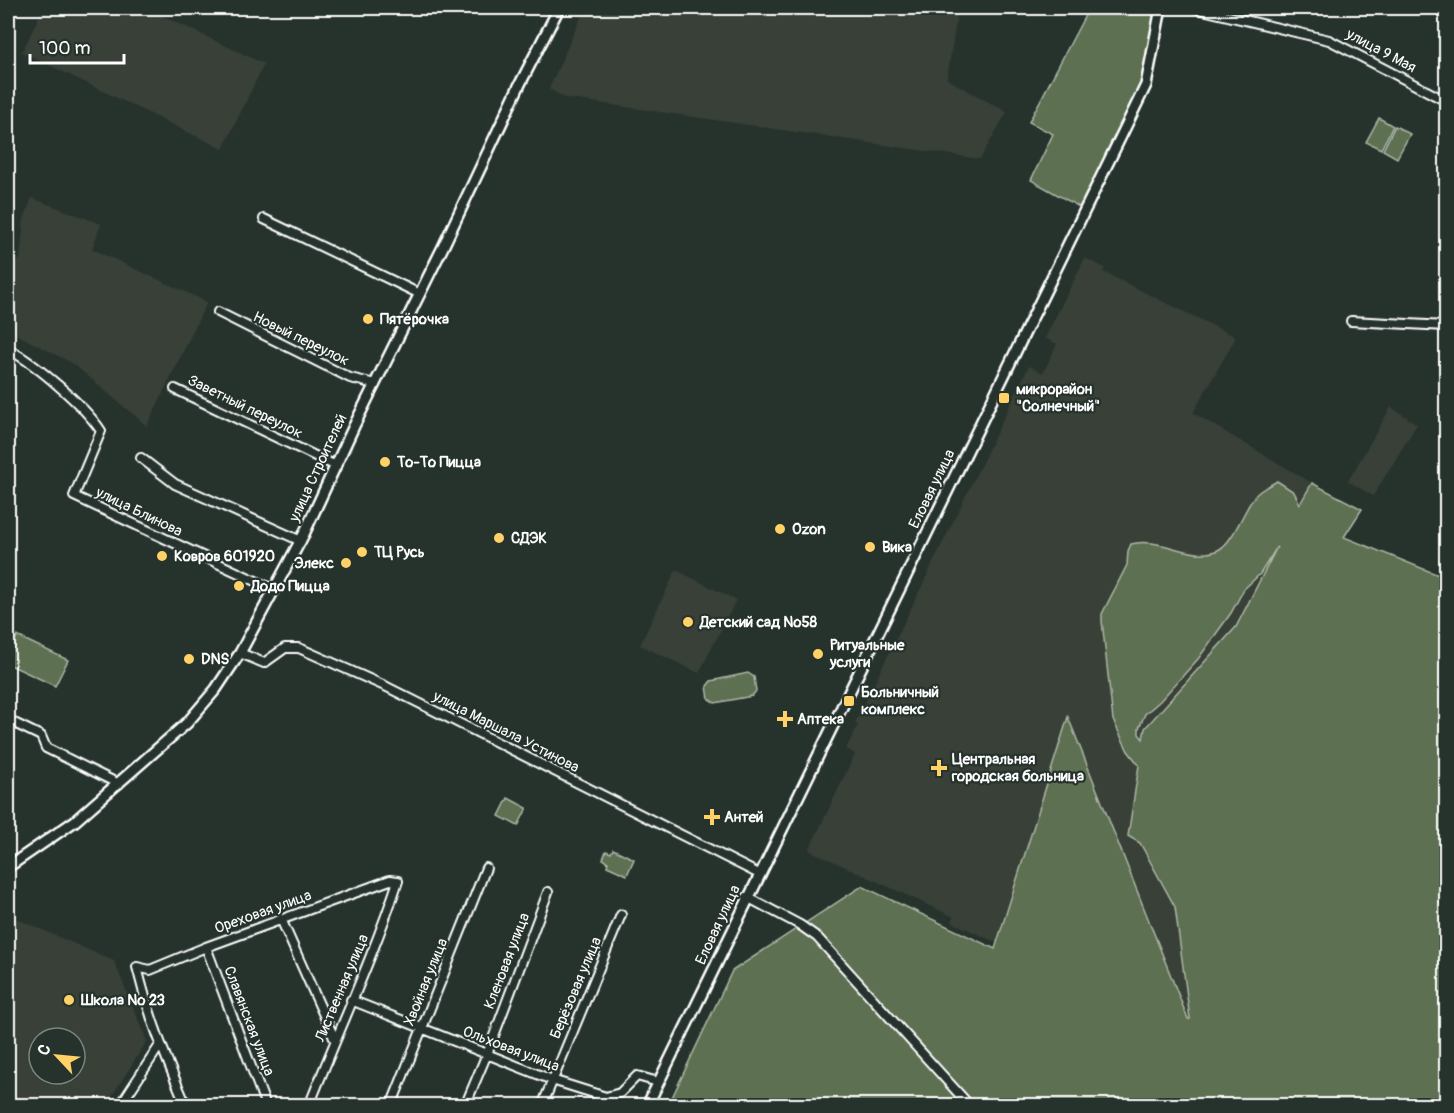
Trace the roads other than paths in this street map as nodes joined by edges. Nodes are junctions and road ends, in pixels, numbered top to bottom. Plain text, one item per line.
1 (559, 8) edge
2 (1161, 8) edge
3 (1194, 8) edge
4 (1446, 101) edge
5 (264, 219) dead end
6 (420, 294) junction
7 (218, 312) dead end
8 (1352, 321) dead end
9 (1446, 326) edge
10 (8, 349) edge
11 (375, 384) junction
12 (175, 388) dead end
13 (141, 458) dead end
14 (336, 466) junction
15 (301, 541) junction
16 (273, 589) junction
17 (240, 653) junction
18 (8, 720) edge
19 (119, 784) junction
20 (8, 867) edge
21 (486, 868) dead end
22 (759, 874) junction
23 (398, 881) joint
24 (548, 892) dead end
25 (747, 897) junction
26 (621, 915) dead end
27 (282, 919) junction
28 (206, 947) junction
29 (351, 1000) junction
30 (422, 1030) junction
31 (335, 1040) junction
32 (160, 1045) junction
33 (486, 1054) junction
34 (552, 1080) junction
35 (658, 1082) junction
36 (120, 1106) edge
37 (185, 1106) edge
38 (267, 1106) edge
39 (309, 1106) edge
40 (391, 1106) edge
41 (465, 1106) edge
42 (542, 1106) edge
43 (647, 1106) edge
44 (970, 1106) edge

1 - 6 main road, улица Строителей
2 - 22 main road, Еловая улица
3 - 4 street, улица 9 Мая
5 - 6 street
6 - 11 main road, улица Строителей
7 - 11 street, Новый переулок
8 - 9 street
10 - 16 street, улица Блинова
11 - 14 main road, улица Строителей
12 - 14 street, Заветный переулок
13 - 15 street
14 - 15 main road, улица Строителей
15 - 16 main road, улица Строителей
16 - 17 main road, улица Строителей
17 - 19 main road, улица Строителей
17 - 22 street, улица Маршала Устинова
18 - 19 street
19 - 20 main road, улица Строителей
21 - 30 street, Хвойная улица
22 - 25 main road, Еловая улица
23 - 27 street, Ореховая улица
23 - 29 street, Лиственная улица
24 - 33 street, Кленовая улица
25 - 35 main road, Еловая улица
25 - 44 street
26 - 34 street, Берёзовая улица
27 - 28 street, Ореховая улица
27 - 31 street
28 - 32 street, Ореховая улица
28 - 38 street, Славянская улица
29 - 30 street, Ольховая улица
29 - 31 street, Лиственная улица
30 - 33 street, Ольховая улица
30 - 40 street, Хвойная улица
31 - 39 street, Лиственная улица
32 - 36 street
32 - 37 street
33 - 34 street, Ольховая улица
33 - 41 street, Кленовая улица
34 - 35 street, Ольховая улица
34 - 42 street, Берёзовая улица
35 - 43 main road, Еловая улица

